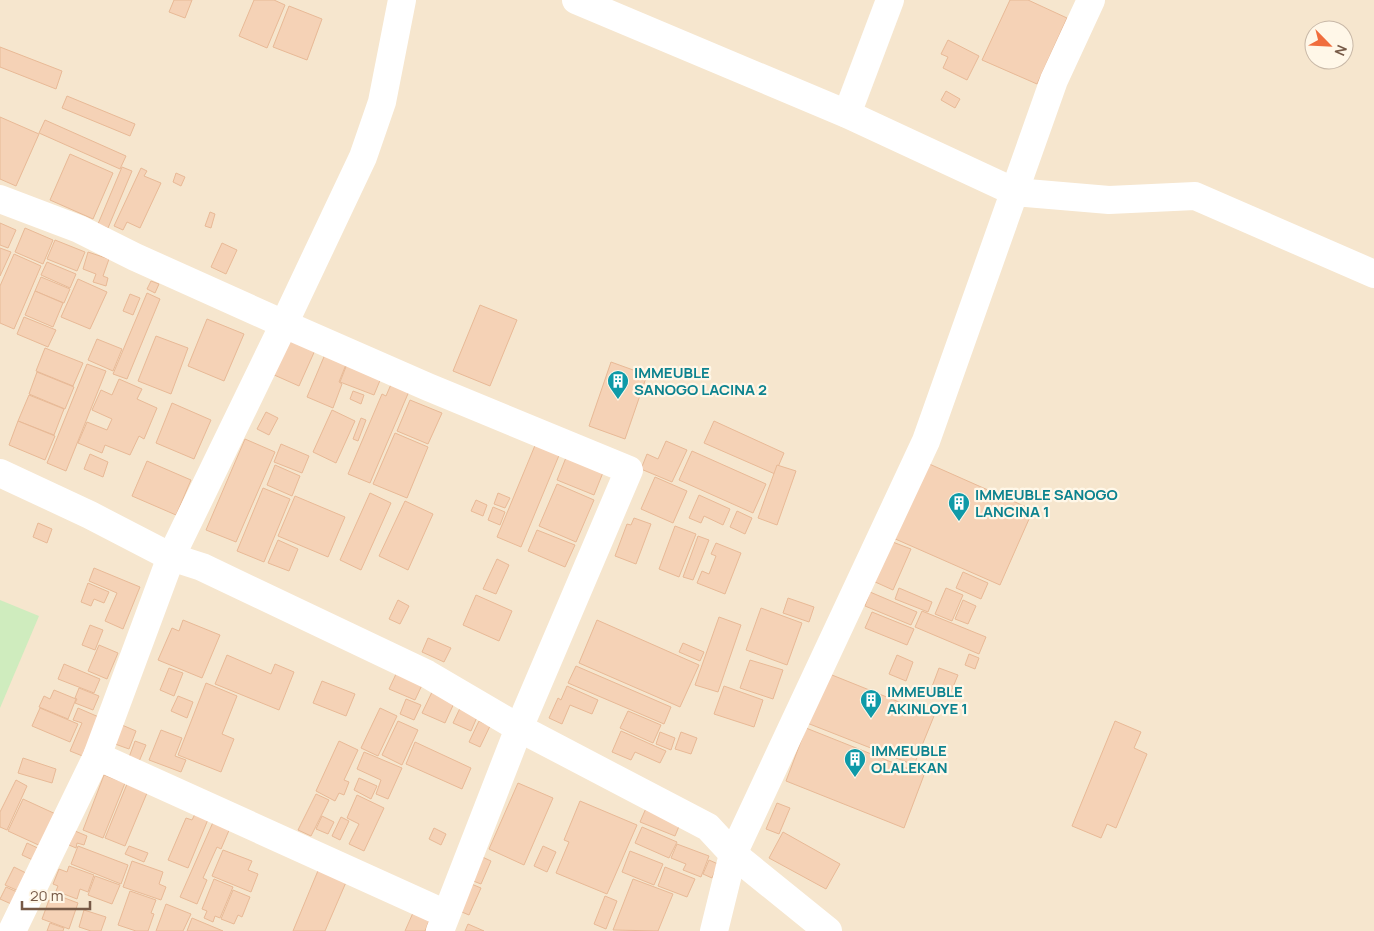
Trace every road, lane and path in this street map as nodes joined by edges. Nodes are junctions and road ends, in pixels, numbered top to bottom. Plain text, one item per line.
1 (402, 0) edge
2 (576, 0) edge
3 (890, 0) edge
4 (1091, 0) edge
5 (847, 114) junction
6 (1015, 192) junction
7 (0, 199) edge
8 (1374, 274) edge
9 (284, 324) junction
10 (0, 472) edge
11 (171, 557) junction
12 (519, 728) junction
13 (97, 756) junction
14 (733, 854) junction
15 (443, 922) edge
16 (12, 931) edge
17 (714, 931) edge
18 (828, 931) edge

1 - 9 street
2 - 5 street
3 - 5 street
4 - 6 street
5 - 6 street
6 - 8 street
6 - 14 street
7 - 9 street
9 - 11 street
9 - 12 street
10 - 11 street
11 - 12 street
11 - 13 street
12 - 14 street
12 - 15 street
13 - 15 street
13 - 16 street
14 - 17 street
14 - 18 street

